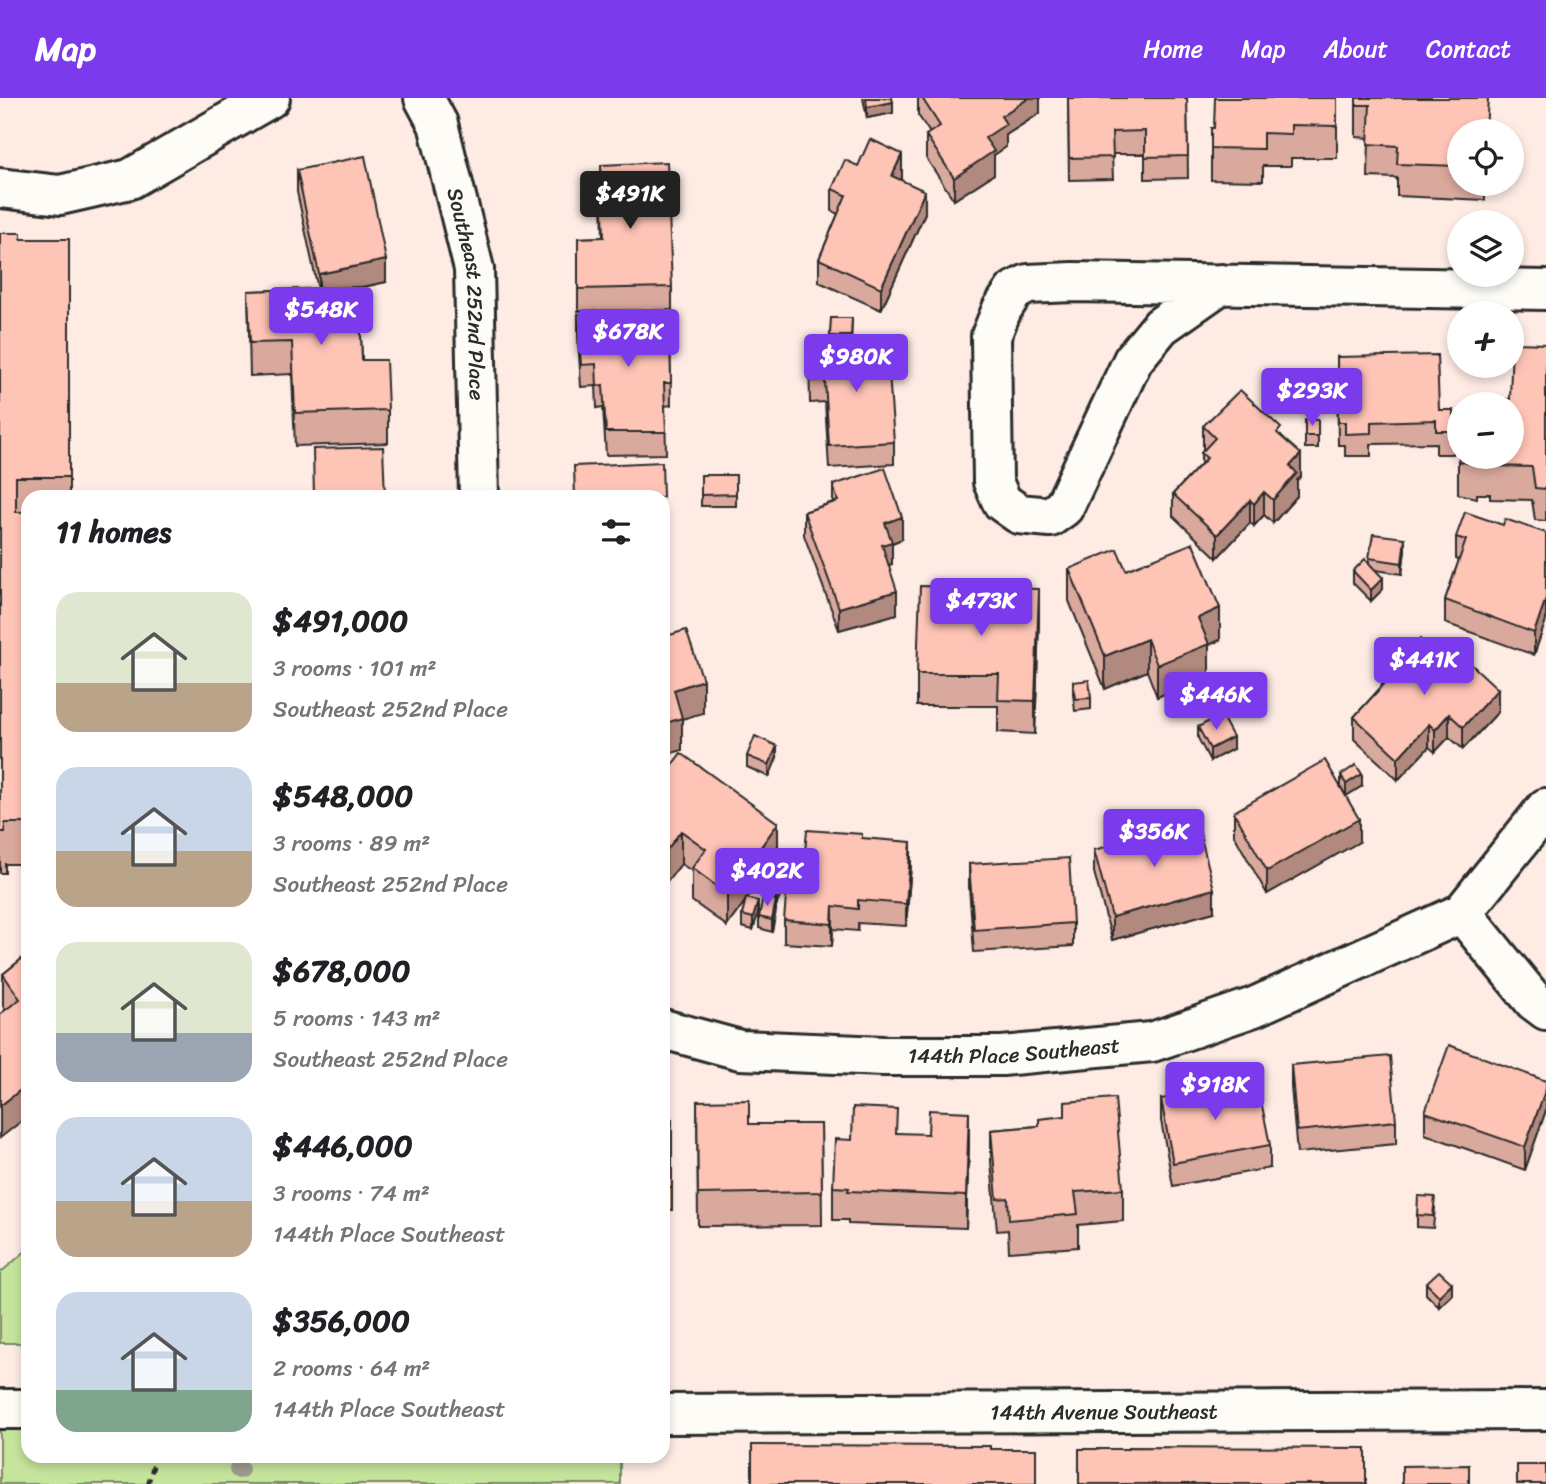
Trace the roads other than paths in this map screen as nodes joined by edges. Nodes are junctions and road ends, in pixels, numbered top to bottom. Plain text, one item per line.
1 (270, 98) edge
2 (424, 98) edge
3 (0, 188) edge
4 (1221, 284) junction
5 (1546, 290) edge
6 (479, 490) edge
7 (1546, 808) edge
8 (1462, 913) junction
9 (1546, 1010) edge
10 (670, 1031) edge
11 (0, 1409) edge
12 (21, 1409) edge
13 (1546, 1410) edge
14 (670, 1414) edge

1 - 3 street
2 - 6 street, Southeast 252nd Place
4 - 4 street
4 - 5 street
7 - 8 street
8 - 9 street
8 - 10 street, 144th Place Southeast
11 - 12 street
13 - 14 street, 144th Avenue Southeast

